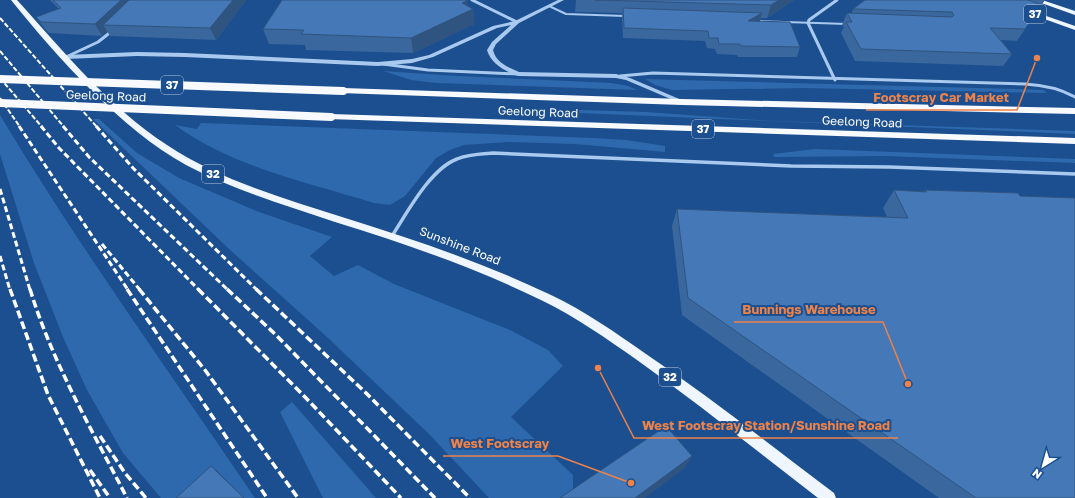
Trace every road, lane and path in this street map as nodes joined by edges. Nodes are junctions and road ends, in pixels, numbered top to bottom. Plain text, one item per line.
1 (14, 0) edge
2 (472, 0) edge
3 (562, 0) edge
4 (837, 0) edge
5 (1036, 0) edge
6 (549, 6) junction
7 (1017, 7) edge
8 (1075, 13) edge
9 (628, 16) edge
10 (752, 21) edge
11 (517, 22) junction
12 (808, 23) junction
13 (853, 24) edge
14 (114, 28) edge
15 (1075, 28) edge
16 (66, 57) junction
17 (378, 64) junction
18 (518, 74) junction
19 (616, 76) junction
20 (0, 79) edge
21 (835, 80) junction
22 (1075, 97) edge
23 (682, 102) junction
24 (0, 103) edge
25 (1075, 111) edge
26 (1075, 141) edge
27 (1075, 174) edge
28 (392, 236) junction
29 (829, 498) edge

1 - 16 main road, 32
2 - 11 street
3 - 6 street
4 - 12 street
5 - 8 main road, 37
6 - 9 lane
6 - 11 street
7 - 15 main road, 37
10 - 12 lane
11 - 17 street
11 - 18 street
12 - 13 lane
12 - 21 street
14 - 16 street
16 - 17 street, Geelong Road
16 - 28 main road, Sunshine Road / 32
17 - 18 street, Geelong Road
18 - 19 street, Geelong Road
19 - 21 street, Geelong Road
19 - 23 street, Geelong Road
20 - 23 highway, Geelong Road / 37, bridge
21 - 22 street, Geelong Road
23 - 25 highway, Geelong Road / 37
24 - 26 highway, Geelong Road / 37, bridge
27 - 28 street
28 - 29 main road, Sunshine Road / 32

